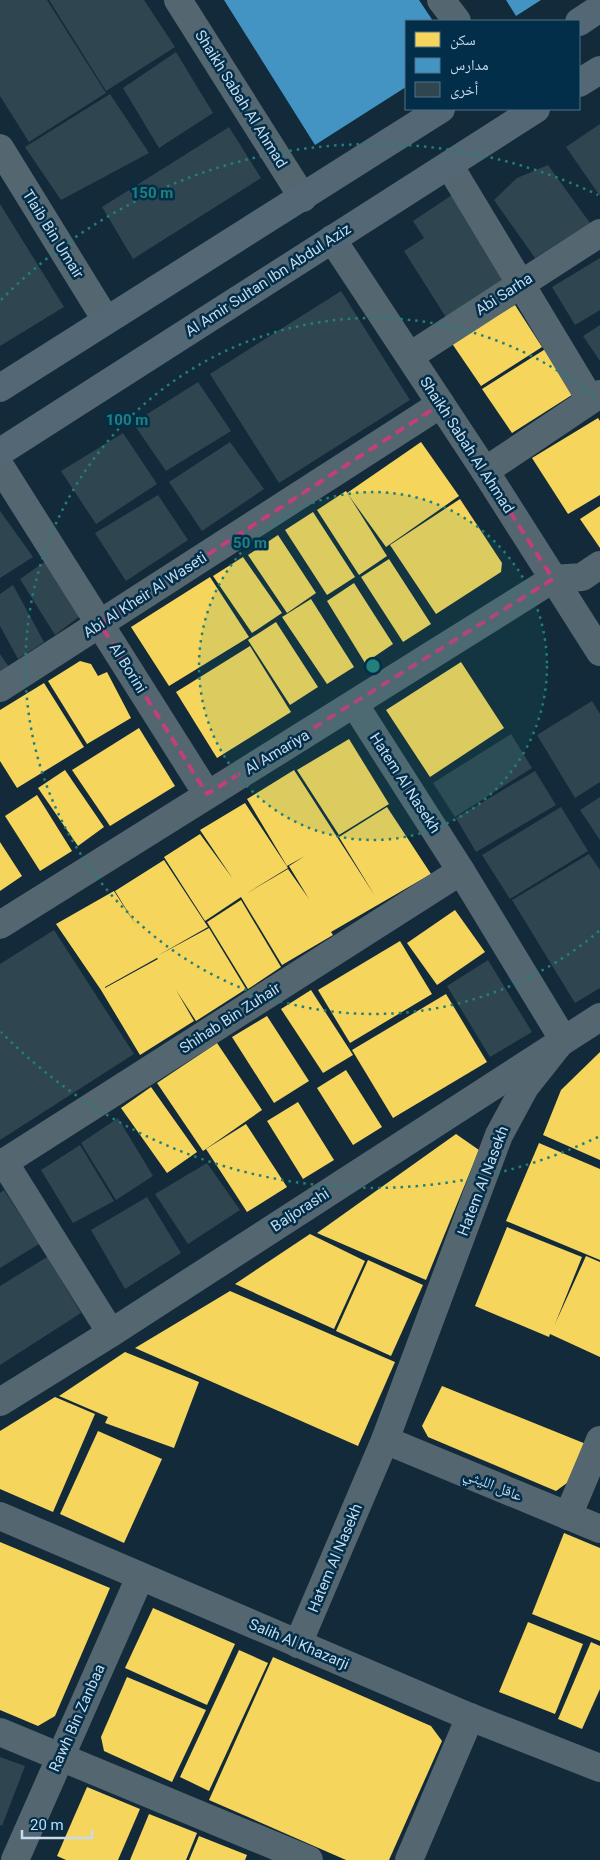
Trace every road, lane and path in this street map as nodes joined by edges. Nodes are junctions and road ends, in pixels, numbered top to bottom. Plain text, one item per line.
1 (178, 0) edge
2 (441, 0) edge
3 (600, 8) edge
4 (456, 20) edge
5 (580, 21) edge
6 (600, 70) edge
7 (580, 82) edge
8 (439, 110) edge
9 (534, 110) edge
10 (0, 148) edge
11 (449, 165) junction
12 (303, 198) junction
13 (600, 233) edge
14 (332, 239) junction
15 (519, 284) junction
16 (106, 320) junction
17 (410, 356) junction
18 (0, 388) edge
19 (595, 396) edge
20 (441, 404) junction
21 (0, 452) edge
22 (0, 466) edge
23 (485, 471) junction
24 (600, 565) edge
25 (553, 578) junction
26 (100, 624) junction
27 (600, 652) edge
28 (0, 688) edge
29 (355, 704) junction
30 (207, 794) junction
31 (461, 871) junction
32 (0, 925) edge
33 (600, 1016) edge
34 (563, 1039) junction
35 (2, 1164) edge
36 (111, 1334) junction
37 (0, 1402) edge
38 (385, 1440) junction
39 (600, 1440) edge
40 (0, 1516) edge
41 (568, 1516) junction
42 (600, 1529) edge
43 (140, 1577) junction
44 (298, 1644) junction
45 (470, 1716) junction
46 (0, 1732) edge
47 (59, 1756) junction
48 (600, 1768) edge
49 (15, 1860) edge
50 (309, 1860) edge
51 (409, 1860) edge

1 - 12 street, Shaikh Sabah Al Ahmad
2 - 4 street
3 - 5 street
6 - 7 street
8 - 12 street
9 - 11 street, Al Amir Sultan Ibn Abdul Aziz
10 - 16 street, Tlaib Bin Umair
11 - 14 street, Al Amir Sultan Ibn Abdul Aziz
11 - 15 street
12 - 16 street
13 - 15 street, Abi Sarha
14 - 17 street, Shaikh Sabah Al Ahmad
14 - 21 street, Al Amir Sultan Ibn Abdul Aziz
15 - 17 street, Abi Sarha
15 - 19 street
16 - 18 street
17 - 20 street, Shaikh Sabah Al Ahmad
19 - 23 street
20 - 23 street, Shaikh Sabah Al Ahmad
20 - 26 street, Abi Al Kheir Al Waseti
22 - 26 street, Al Borini
23 - 25 street, Shaikh Sabah Al Ahmad
24 - 25 street
25 - 27 street, Shaikh Sabah Al Ahmad
25 - 29 street, Al Amariya
26 - 28 street, Abi Al Kheir Al Waseti
26 - 30 street, Al Borini
29 - 30 street, Al Amariya
29 - 31 street, Hatem Al Nasekh
30 - 32 street, Al Amariya
31 - 34 street, Hatem Al Nasekh
31 - 35 street, Shihab Bin Zuhair
33 - 34 street, Baljorashi
34 - 36 street, Baljorashi
34 - 38 street, Hatem Al Nasekh
35 - 36 street
36 - 37 street, Baljorashi
38 - 41 street, عاقل الليثي
38 - 44 street, Hatem Al Nasekh
39 - 41 street
40 - 43 street, Salih Al Khazarji
41 - 42 street, عاقل الليثي
43 - 44 street, Salih Al Khazarji
43 - 47 street, Rawh Bin Zanbaa
44 - 45 street, Salih Al Khazarji
45 - 48 street, Salih Al Khazarji
45 - 51 street
46 - 47 street
47 - 49 street, Rawh Bin Zanbaa
47 - 50 street

